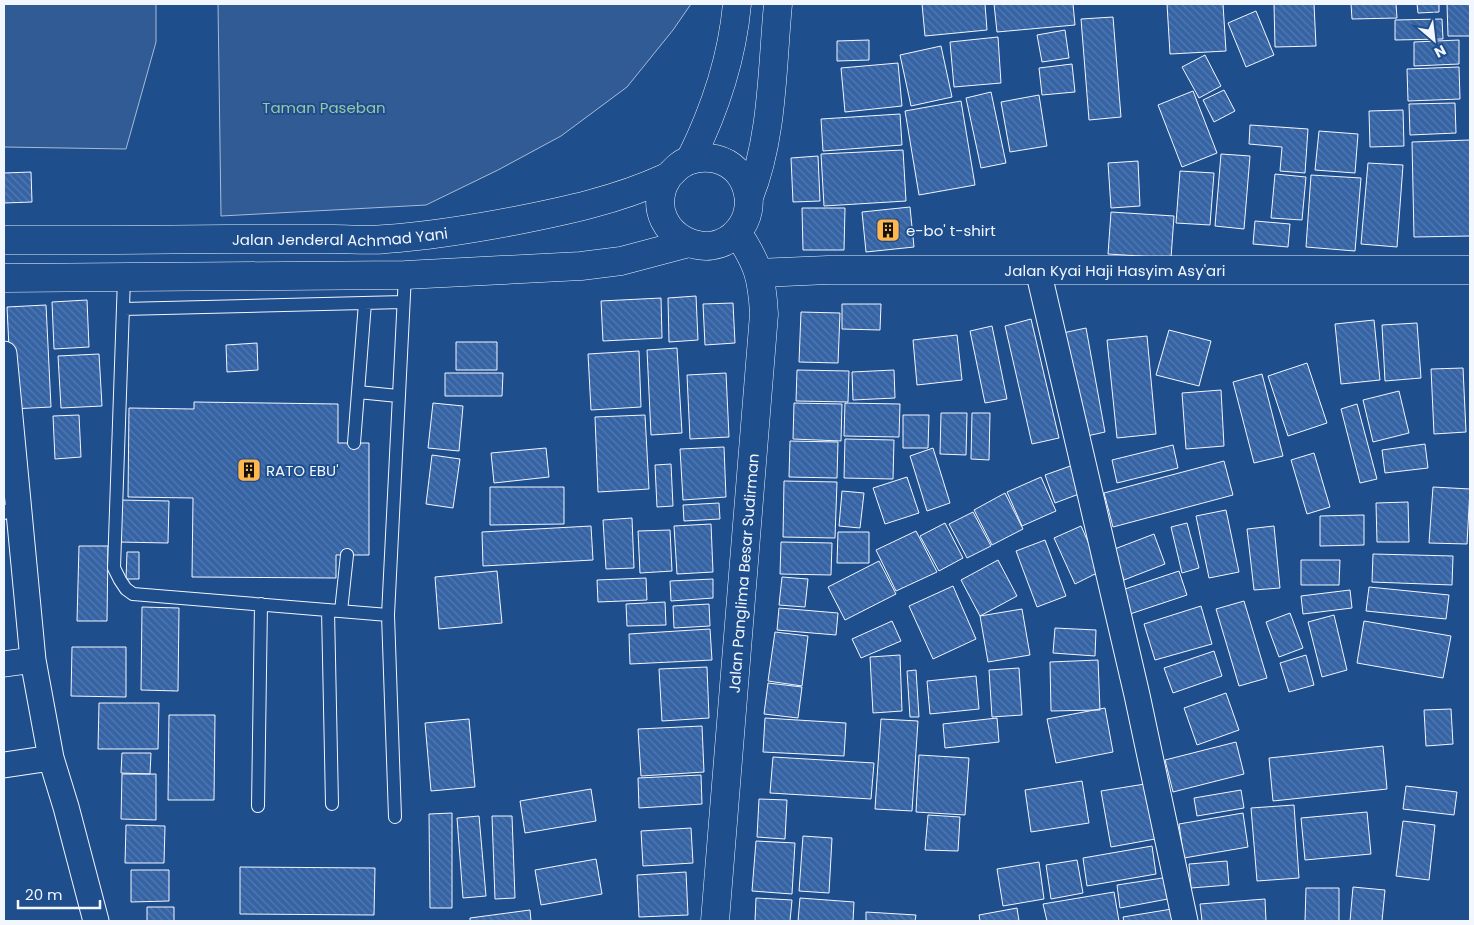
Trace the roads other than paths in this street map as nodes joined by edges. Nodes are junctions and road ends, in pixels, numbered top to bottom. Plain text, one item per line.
1 (737, 4) edge
2 (778, 4) edge
3 (690, 160) junction
4 (668, 177) junction
5 (749, 197) junction
6 (737, 232) junction
7 (4, 240) edge
8 (689, 243) junction
9 (1038, 270) junction
10 (1470, 270) edge
11 (759, 273) junction
12 (405, 275) junction
13 (4, 278) edge
14 (124, 278) junction
15 (403, 302) junction
16 (365, 303) junction
17 (123, 309) junction
18 (4, 354) edge
19 (358, 392) junction
20 (398, 396) junction
21 (354, 443) dead end
22 (11, 508) edge
23 (347, 555) dead end
24 (261, 604) junction
25 (328, 610) junction
26 (341, 611) junction
27 (388, 615) junction
28 (33, 660) junction
29 (4, 664) edge
30 (51, 758) junction
31 (4, 765) edge
32 (332, 804) dead end
33 (258, 806) dead end
34 (395, 817) dead end
35 (96, 921) edge
36 (715, 921) edge
37 (1185, 921) edge

1 - 3 main road
2 - 5 main road
3 - 4 main road
3 - 5 main road
4 - 7 main road, Jalan Jenderal Achmad Yani
4 - 8 main road
5 - 6 main road
6 - 8 main road
6 - 11 main road, Jalan Panglima Besar Sudirman
8 - 12 main road
9 - 10 main road, Jalan Kyai Haji Hasyim Asy'ari
9 - 11 main road, Jalan Kyai Haji Hasyim Asy'ari
9 - 37 street
11 - 36 main road, Jalan Panglima Besar Sudirman
12 - 14 main road
12 - 15 lane
13 - 14 main road
14 - 17 lane
15 - 16 lane
15 - 20 lane
16 - 17 lane
16 - 19 lane
17 - 24 lane
18 - 22 street
19 - 20 lane
19 - 21 lane
20 - 27 lane
22 - 28 street
23 - 26 lane
24 - 25 lane
24 - 33 lane
25 - 26 lane
25 - 32 lane
26 - 27 lane
27 - 34 lane
28 - 29 street
28 - 30 street
30 - 31 street
30 - 35 street

